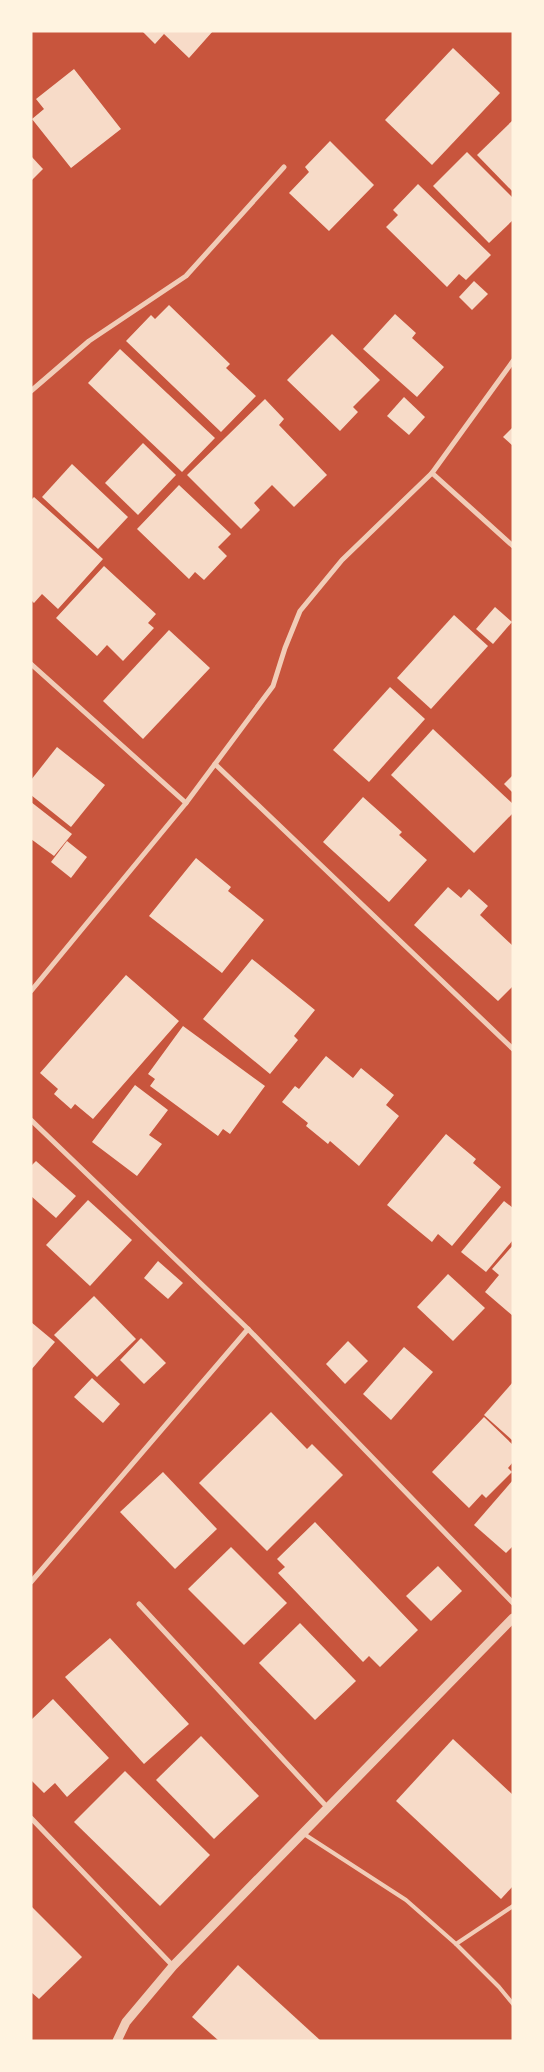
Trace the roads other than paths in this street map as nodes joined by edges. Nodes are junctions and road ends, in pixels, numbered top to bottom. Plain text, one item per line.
1 (284, 167) dead end
2 (513, 361) edge
3 (31, 390) edge
4 (432, 473) junction
5 (513, 546) edge
6 (31, 664) edge
7 (215, 764) junction
8 (186, 803) junction
9 (31, 991) edge
10 (513, 1049) edge
11 (31, 1120) edge
12 (248, 1329) junction
13 (31, 1582) edge
14 (513, 1603) edge
15 (139, 1604) dead end
16 (513, 1618) edge
17 (327, 1807) junction
18 (31, 1818) edge
19 (302, 1833) junction
20 (513, 1906) edge
21 (456, 1944) junction
22 (173, 1966) junction
23 (513, 2004) edge
24 (117, 2041) edge

1 - 3 street
2 - 4 street
4 - 5 street
4 - 7 street
6 - 8 street
7 - 8 street
7 - 10 street
8 - 9 street
11 - 12 street
12 - 13 street
12 - 14 street
15 - 17 street
16 - 17 street
17 - 19 street
18 - 22 street
19 - 21 lane
19 - 22 street
20 - 21 lane
21 - 23 lane
22 - 24 street

